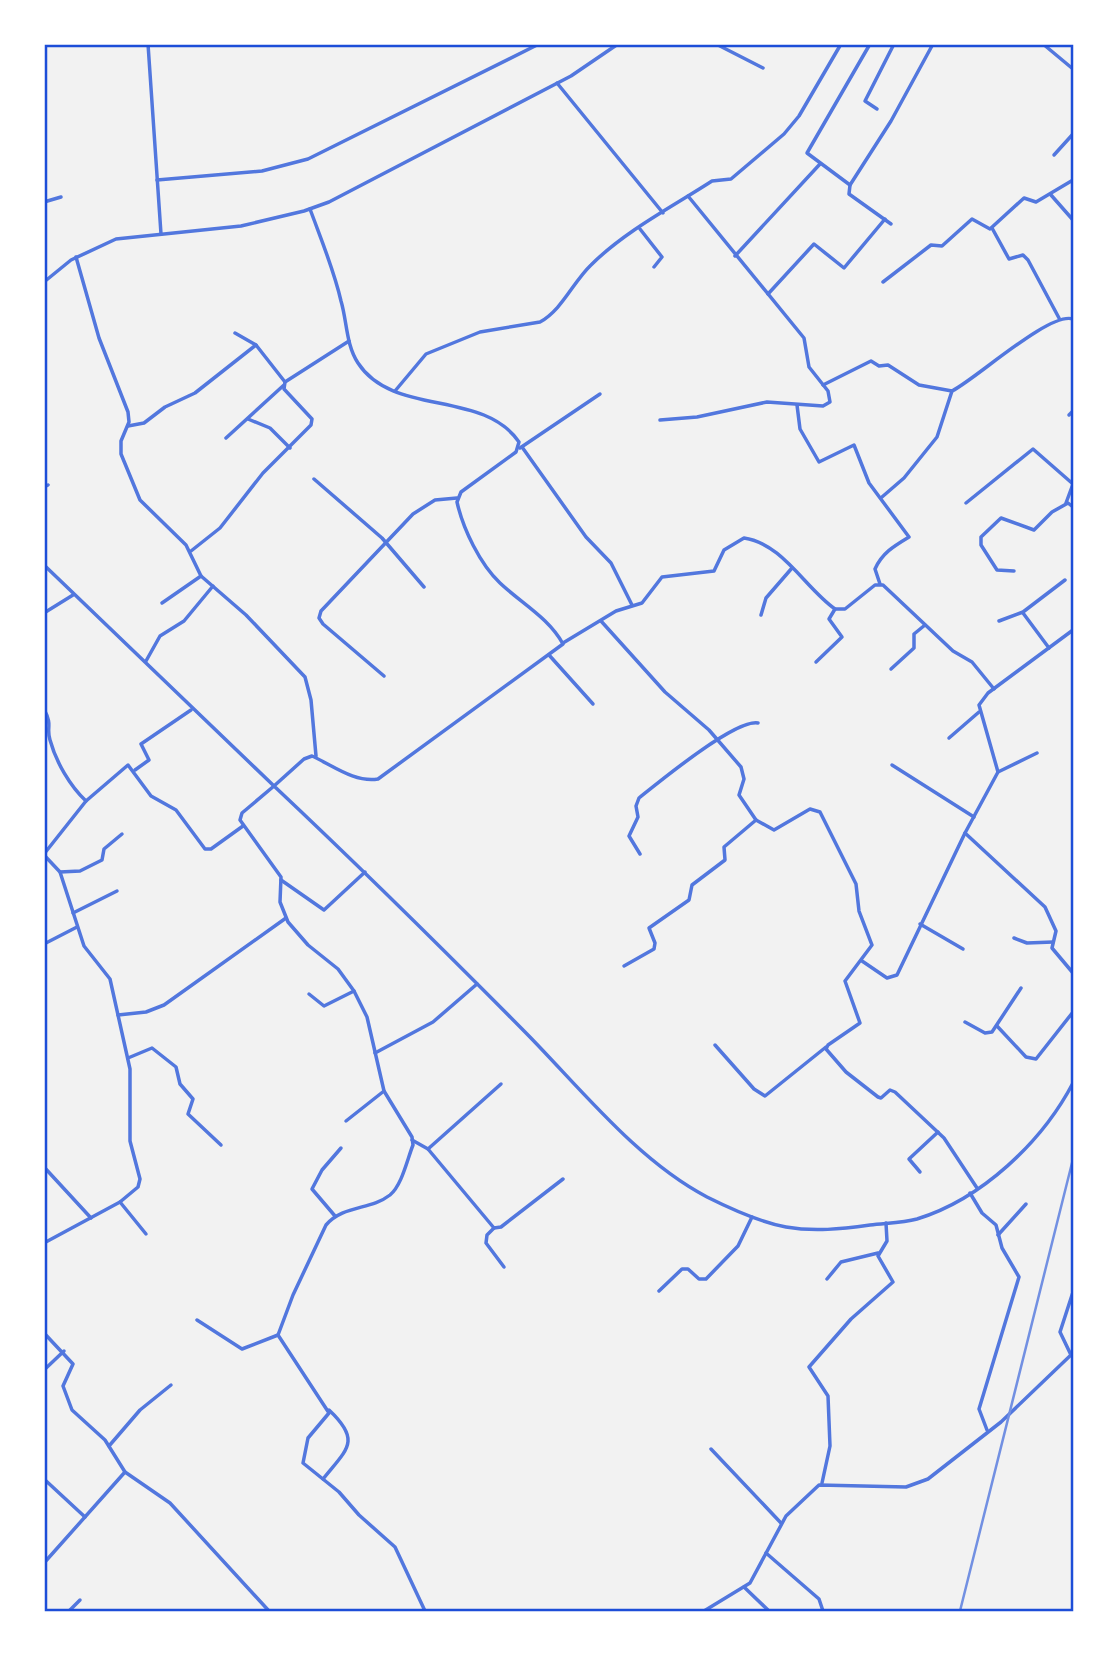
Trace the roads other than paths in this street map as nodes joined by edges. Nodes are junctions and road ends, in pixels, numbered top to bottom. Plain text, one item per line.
1 (148, 44) edge
2 (539, 44) edge
3 (618, 44) edge
4 (716, 44) edge
5 (841, 44) edge
6 (870, 44) edge
7 (894, 44) edge
8 (933, 44) edge
9 (1043, 44) edge
10 (763, 68) dead end
11 (1073, 69) edge
12 (557, 83) junction
13 (877, 109) dead end
14 (1073, 134) edge
15 (1055, 155) dead end
16 (820, 164) junction
17 (157, 180) junction
18 (1073, 180) edge
19 (850, 185) junction
20 (1051, 195) junction
21 (688, 196) junction
22 (61, 197) dead end
23 (44, 202) edge
24 (310, 209) junction
25 (663, 213) junction
26 (885, 219) junction
27 (1073, 220) edge
28 (891, 224) dead end
29 (992, 228) junction
30 (640, 229) junction
31 (161, 234) junction
32 (735, 256) junction
33 (76, 257) junction
34 (654, 268) dead end
35 (44, 282) edge
36 (883, 282) dead end
37 (768, 294) junction
38 (1059, 318) junction
39 (1073, 319) edge
40 (235, 333) dead end
41 (349, 341) junction
42 (256, 345) junction
43 (284, 384) junction
44 (823, 385) junction
45 (395, 391) junction
46 (952, 391) junction
47 (600, 394) dead end
48 (797, 404) junction
49 (1073, 411) edge
50 (1069, 415) dead end
51 (247, 419) junction
52 (660, 420) dead end
53 (128, 426) junction
54 (226, 439) dead end
55 (290, 448) junction
56 (520, 448) junction
57 (314, 479) dead end
58 (881, 497) junction
59 (457, 498) junction
60 (966, 503) dead end
61 (1066, 503) junction
62 (1073, 507) edge
63 (386, 542) junction
64 (191, 551) junction
65 (44, 565) edge
66 (792, 568) junction
67 (1014, 571) dead end
68 (201, 576) junction
69 (1065, 580) dead end
70 (880, 584) junction
71 (213, 586) junction
72 (424, 587) dead end
73 (73, 595) junction
74 (162, 603) dead end
75 (633, 606) junction
76 (835, 610) junction
77 (1023, 612) junction
78 (44, 613) edge
79 (761, 615) dead end
80 (601, 621) junction
81 (999, 621) dead end
82 (926, 625) junction
83 (1073, 630) edge
84 (563, 643) junction
85 (1049, 648) junction
86 (549, 655) junction
87 (146, 661) junction
88 (816, 662) dead end
89 (891, 669) dead end
90 (384, 676) dead end
91 (994, 689) junction
92 (593, 704) dead end
93 (44, 709) edge
94 (192, 710) junction
95 (980, 711) junction
96 (758, 723) dead end
97 (949, 738) dead end
98 (717, 740) junction
99 (1037, 753) dead end
100 (316, 757) junction
101 (892, 765) dead end
102 (135, 770) junction
103 (998, 772) junction
104 (274, 786) junction
105 (86, 802) junction
106 (974, 817) junction
107 (756, 820) junction
108 (243, 826) junction
109 (965, 833) junction
110 (122, 834) dead end
111 (640, 854) dead end
112 (44, 855) edge
113 (60, 872) junction
114 (365, 872) junction
115 (281, 880) junction
116 (117, 891) dead end
117 (73, 913) junction
118 (286, 918) junction
119 (920, 924) junction
120 (77, 927) junction
121 (1014, 938) dead end
122 (1053, 942) junction
123 (44, 944) edge
124 (963, 949) dead end
125 (862, 961) junction
126 (624, 966) dead end
127 (1073, 973) edge
128 (478, 984) junction
129 (1021, 988) dead end
130 (354, 991) junction
131 (309, 994) dead end
132 (1073, 1012) edge
133 (118, 1015) junction
134 (965, 1023) dead end
135 (997, 1026) junction
136 (715, 1045) dead end
137 (826, 1047) junction
138 (375, 1054) junction
139 (128, 1058) junction
140 (1073, 1083) edge
141 (501, 1084) dead end
142 (384, 1091) junction
143 (346, 1121) dead end
144 (938, 1131) junction
145 (412, 1140) junction
146 (221, 1145) dead end
147 (341, 1148) dead end
148 (428, 1149) junction
149 (44, 1167) edge
150 (920, 1172) dead end
151 (563, 1179) dead end
152 (977, 1188) junction
153 (970, 1193) junction
154 (120, 1202) junction
155 (1026, 1204) dead end
156 (335, 1216) junction
157 (752, 1217) junction
158 (91, 1218) junction
159 (886, 1223) junction
160 (494, 1228) junction
161 (146, 1234) dead end
162 (998, 1235) junction
163 (44, 1243) edge
164 (879, 1253) junction
165 (504, 1267) dead end
166 (827, 1279) dead end
167 (659, 1291) dead end
168 (1073, 1292) edge
169 (197, 1320) dead end
170 (44, 1333) edge
171 (278, 1335) junction
172 (64, 1351) junction
173 (1072, 1354) edge
174 (44, 1370) edge
175 (171, 1385) dead end
176 (328, 1409) junction
177 (987, 1431) junction
178 (109, 1446) junction
179 (711, 1449) dead end
180 (125, 1472) junction
181 (44, 1479) edge
182 (323, 1479) junction
183 (822, 1483) junction
184 (85, 1517) junction
185 (781, 1523) junction
186 (766, 1553) junction
187 (44, 1563) edge
188 (744, 1587) junction
189 (80, 1600) dead end
190 (69, 1611) edge
191 (269, 1611) edge
192 (425, 1611) edge
193 (704, 1611) edge
194 (769, 1611) edge
195 (823, 1611) edge

1 - 17 street
2 - 17 street
3 - 12 street
4 - 10 street
5 - 21 street
6 - 16 street
7 - 13 street
8 - 19 street
9 - 11 street
12 - 24 street
12 - 25 street
14 - 15 street
16 - 19 street
16 - 32 street
17 - 31 street
18 - 20 street
19 - 26 street
20 - 27 street
20 - 29 street
21 - 25 street
21 - 32 street
22 - 23 street
24 - 31 street
24 - 41 street
25 - 30 street
26 - 28 street
26 - 37 street
29 - 36 street
29 - 38 street
30 - 34 street
30 - 45 street
31 - 33 street
32 - 37 street
33 - 35 street
33 - 53 street
37 - 44 street
38 - 39 street
38 - 46 street
40 - 42 street
41 - 43 street
41 - 45 street
42 - 43 street
42 - 53 street
43 - 51 street
43 - 55 street
44 - 46 street
44 - 48 street
45 - 56 street
46 - 58 street
47 - 56 street
48 - 52 street
48 - 58 street
49 - 50 street
51 - 54 street
51 - 55 street
53 - 64 street
55 - 64 street
56 - 59 street
56 - 75 street
57 - 63 street
58 - 70 street
59 - 63 street
59 - 84 street
60 - 61 street
61 - 62 street
61 - 67 street
63 - 72 street
63 - 90 street
64 - 68 street
65 - 73 street
66 - 75 street
66 - 76 street
66 - 79 street
68 - 71 street
68 - 74 street
69 - 77 street
70 - 76 street
70 - 82 street
71 - 87 street
71 - 100 street
73 - 78 street
73 - 87 street
75 - 80 street
76 - 88 street
77 - 81 street
77 - 85 street
80 - 84 street
80 - 98 street
82 - 89 street
82 - 91 street
83 - 85 street
84 - 86 street
85 - 91 street
86 - 92 street
86 - 100 street
87 - 94 street
91 - 95 street
93 - 105 street
94 - 102 street
94 - 104 street
95 - 97 street
95 - 103 street
96 - 98 street
98 - 107 street
98 - 111 street
99 - 103 street
100 - 104 street
101 - 106 street
102 - 105 street
102 - 108 street
103 - 106 street
104 - 108 street
104 - 114 street
105 - 112 street
106 - 109 street
107 - 125 street
107 - 126 street
108 - 115 street
109 - 119 street
109 - 122 street
110 - 113 street
112 - 113 street
113 - 117 street
114 - 115 street
114 - 128 street
115 - 118 street
116 - 117 street
117 - 120 street
118 - 130 street
118 - 133 street
119 - 124 street
119 - 125 street
120 - 123 street
120 - 133 street
121 - 122 street
122 - 127 street
125 - 137 street
128 - 138 street
128 - 157 street
129 - 135 street
130 - 131 street
130 - 138 street
132 - 135 street
133 - 139 street
134 - 135 street
136 - 137 street
137 - 144 street
138 - 142 street
139 - 146 street
139 - 154 street
140 - 152 street
141 - 148 street
142 - 143 street
142 - 145 street
144 - 150 street
144 - 152 street
145 - 148 street
145 - 156 street
147 - 156 street
148 - 160 street
149 - 158 street
151 - 160 street
152 - 153 street
153 - 159 street
153 - 162 street
154 - 158 street
154 - 161 street
155 - 162 street
156 - 171 street
157 - 159 street
157 - 167 street
158 - 163 street
159 - 164 street
160 - 165 street
162 - 177 street
164 - 166 street
164 - 183 street
168 - 173 street
169 - 171 street
170 - 172 street
171 - 176 street
172 - 174 street
172 - 178 street
173 - 177 street
175 - 178 street
176 - 182 street
176 - 182 street
177 - 183 street
178 - 180 street
179 - 185 street
180 - 184 street
180 - 191 street
181 - 184 street
182 - 192 street
183 - 185 street
184 - 187 street
185 - 186 street
186 - 188 street
186 - 195 street
188 - 193 street
188 - 194 street
189 - 190 street

